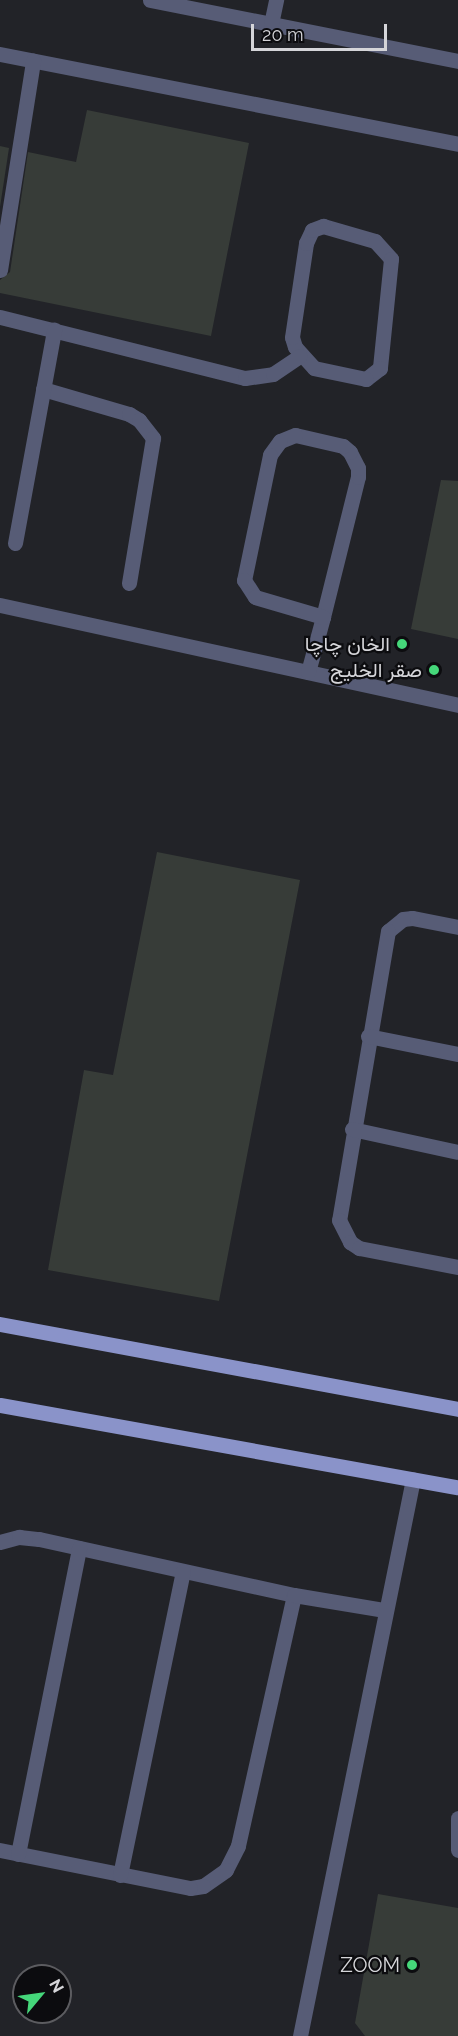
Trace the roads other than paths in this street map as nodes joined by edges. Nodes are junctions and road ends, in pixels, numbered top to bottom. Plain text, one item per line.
1 (150, 0) edge
2 (276, 0) edge
3 (271, 24) junction
4 (0, 54) edge
5 (33, 61) junction
6 (458, 61) edge
7 (458, 144) edge
8 (0, 270) edge
9 (0, 317) edge
10 (54, 330) junction
11 (300, 356) junction
12 (43, 389) junction
13 (15, 543) dead end
14 (129, 584) dead end
15 (0, 605) edge
16 (322, 617) junction
17 (308, 672) junction
18 (458, 705) edge
19 (458, 927) edge
20 (368, 1036) junction
21 (458, 1054) edge
22 (352, 1129) junction
23 (458, 1152) edge
24 (458, 1267) edge
25 (0, 1324) edge
26 (0, 1405) edge
27 (458, 1408) edge
28 (413, 1479) junction
29 (458, 1488) edge
30 (0, 1542) edge
31 (79, 1548) junction
32 (183, 1571) junction
33 (294, 1595) junction
34 (385, 1610) junction
35 (458, 1818) edge
36 (0, 1850) edge
37 (458, 1850) edge
38 (18, 1854) junction
39 (120, 1875) junction
40 (300, 2036) edge

1 - 3 street
2 - 3 street
3 - 6 street
4 - 5 street
5 - 7 street
5 - 8 street
9 - 10 street
10 - 11 street
10 - 12 street
11 - 11 street
12 - 13 street
12 - 14 street
15 - 17 street
16 - 16 street
16 - 17 street
17 - 18 street
19 - 20 street
20 - 21 street
20 - 22 street
22 - 23 street
22 - 24 street
25 - 27 main road
26 - 28 main road
28 - 29 main road
28 - 34 street
30 - 31 street
31 - 32 street
31 - 38 street
32 - 33 street
32 - 39 street
33 - 34 street
33 - 39 street
34 - 40 street
35 - 37 street
36 - 38 street
38 - 39 street

